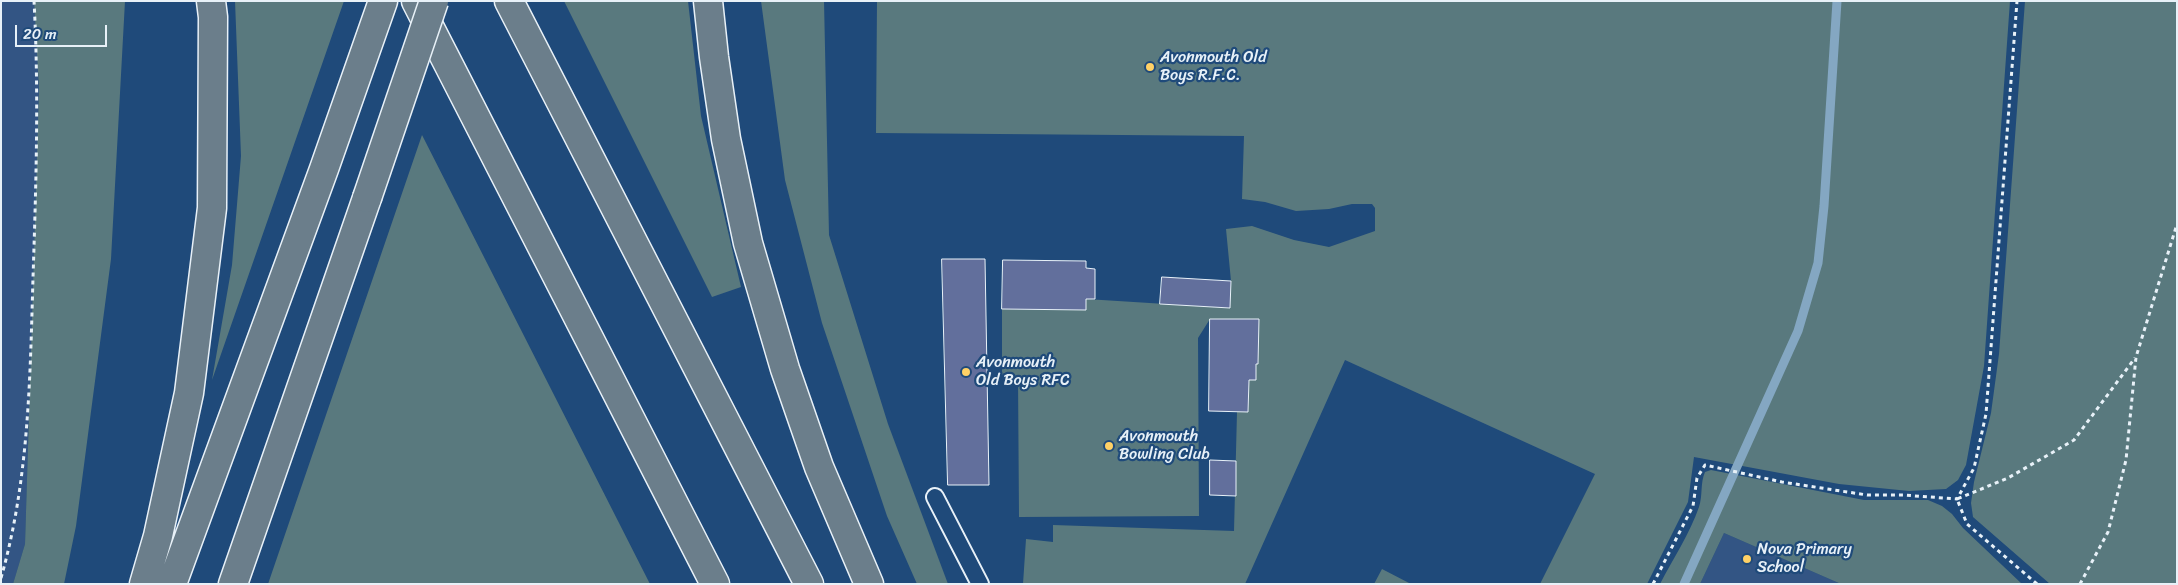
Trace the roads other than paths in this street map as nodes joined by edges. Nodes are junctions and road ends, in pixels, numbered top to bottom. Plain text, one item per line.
1 (211, 1) edge
2 (383, 1) edge
3 (416, 1) edge
4 (434, 1) edge
5 (509, 1) edge
6 (708, 1) edge
7 (935, 497) dead end
8 (144, 584) edge
9 (172, 584) edge
10 (233, 584) edge
11 (714, 584) edge
12 (809, 584) edge
13 (869, 584) edge
14 (980, 584) edge

1 - 8 highway
2 - 9 highway
3 - 11 highway
4 - 10 highway, bridge
5 - 12 highway
6 - 13 highway
7 - 14 lane

